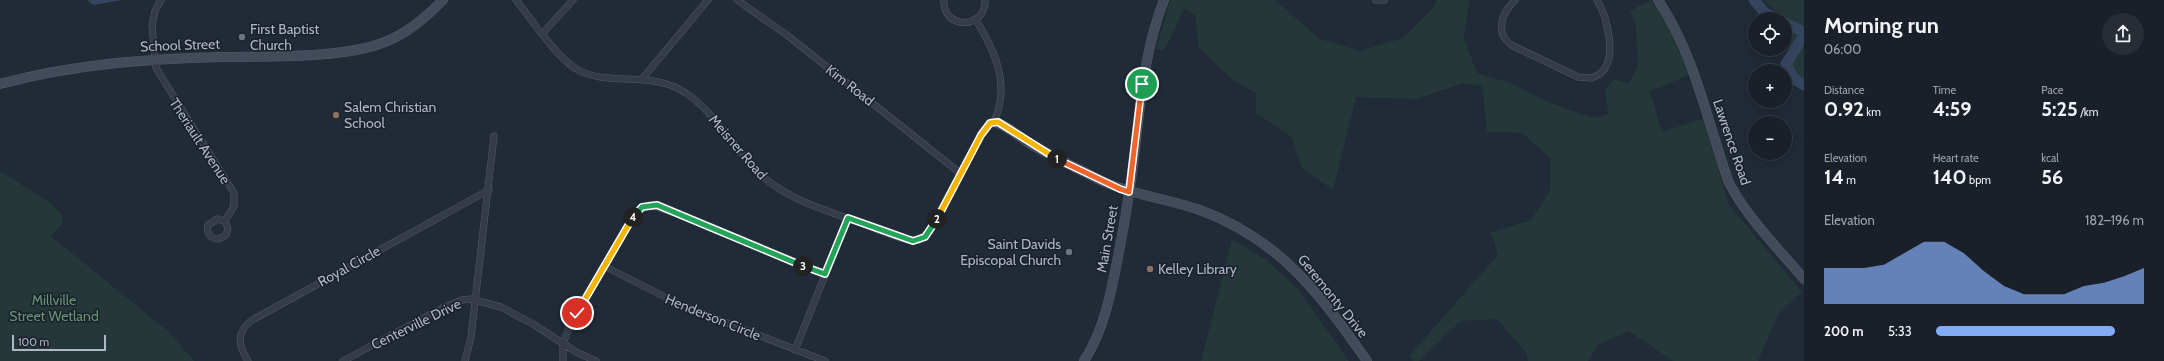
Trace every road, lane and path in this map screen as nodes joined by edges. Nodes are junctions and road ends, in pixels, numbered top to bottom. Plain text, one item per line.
1 (161, 0) edge
2 (443, 0) edge
3 (516, 0) edge
4 (573, 0) edge
5 (708, 0) edge
6 (737, 0) edge
7 (944, 0) edge
8 (985, 0) edge
9 (1164, 0) edge
10 (1376, 0) edge
11 (1384, 0) edge
12 (1515, 0) edge
13 (1597, 0) edge
14 (1658, 0) edge
15 (976, 20) junction
16 (543, 33) junction
17 (154, 60) junction
18 (642, 79) junction
19 (0, 84) edge
20 (994, 122) junction
21 (494, 136) dead end
22 (960, 174) junction
23 (489, 190) junction
24 (1129, 192) junction
25 (848, 218) junction
26 (225, 221) dead end
27 (604, 266) junction
28 (825, 274) junction
29 (1804, 279) edge
30 (475, 300) junction
31 (563, 343) junction
32 (795, 350) junction
33 (248, 361) edge
34 (344, 361) edge
35 (465, 361) edge
36 (563, 361) edge
37 (596, 361) edge
38 (825, 361) edge
39 (1084, 361) edge
40 (1367, 361) edge

1 - 17 street
2 - 17 street, School Street
3 - 16 street, Meisner Road
4 - 16 street
5 - 18 street
6 - 22 street, Kim Road
7 - 15 street
8 - 15 street
9 - 24 street, Main Street
10 - 11 street
12 - 13 street
14 - 29 street, Lawrence Road
15 - 20 street
16 - 18 street, Meisner Road
17 - 19 street, School Street
17 - 26 street, Theriault Avenue
18 - 25 street, Meisner Road
20 - 22 street, Meisner Road
20 - 24 street, Geremonty Drive
21 - 23 street
22 - 25 street, Meisner Road
23 - 30 street
23 - 33 street, Royal Circle
24 - 39 street, Main Street
24 - 40 street, Geremonty Drive
25 - 28 street
27 - 28 street
27 - 31 street
27 - 32 street, Henderson Circle
28 - 32 street
30 - 31 street, Centerville Drive
30 - 34 street, Centerville Drive
30 - 35 street
31 - 36 street
31 - 37 street, Centerville Drive
32 - 38 street, Henderson Circle

